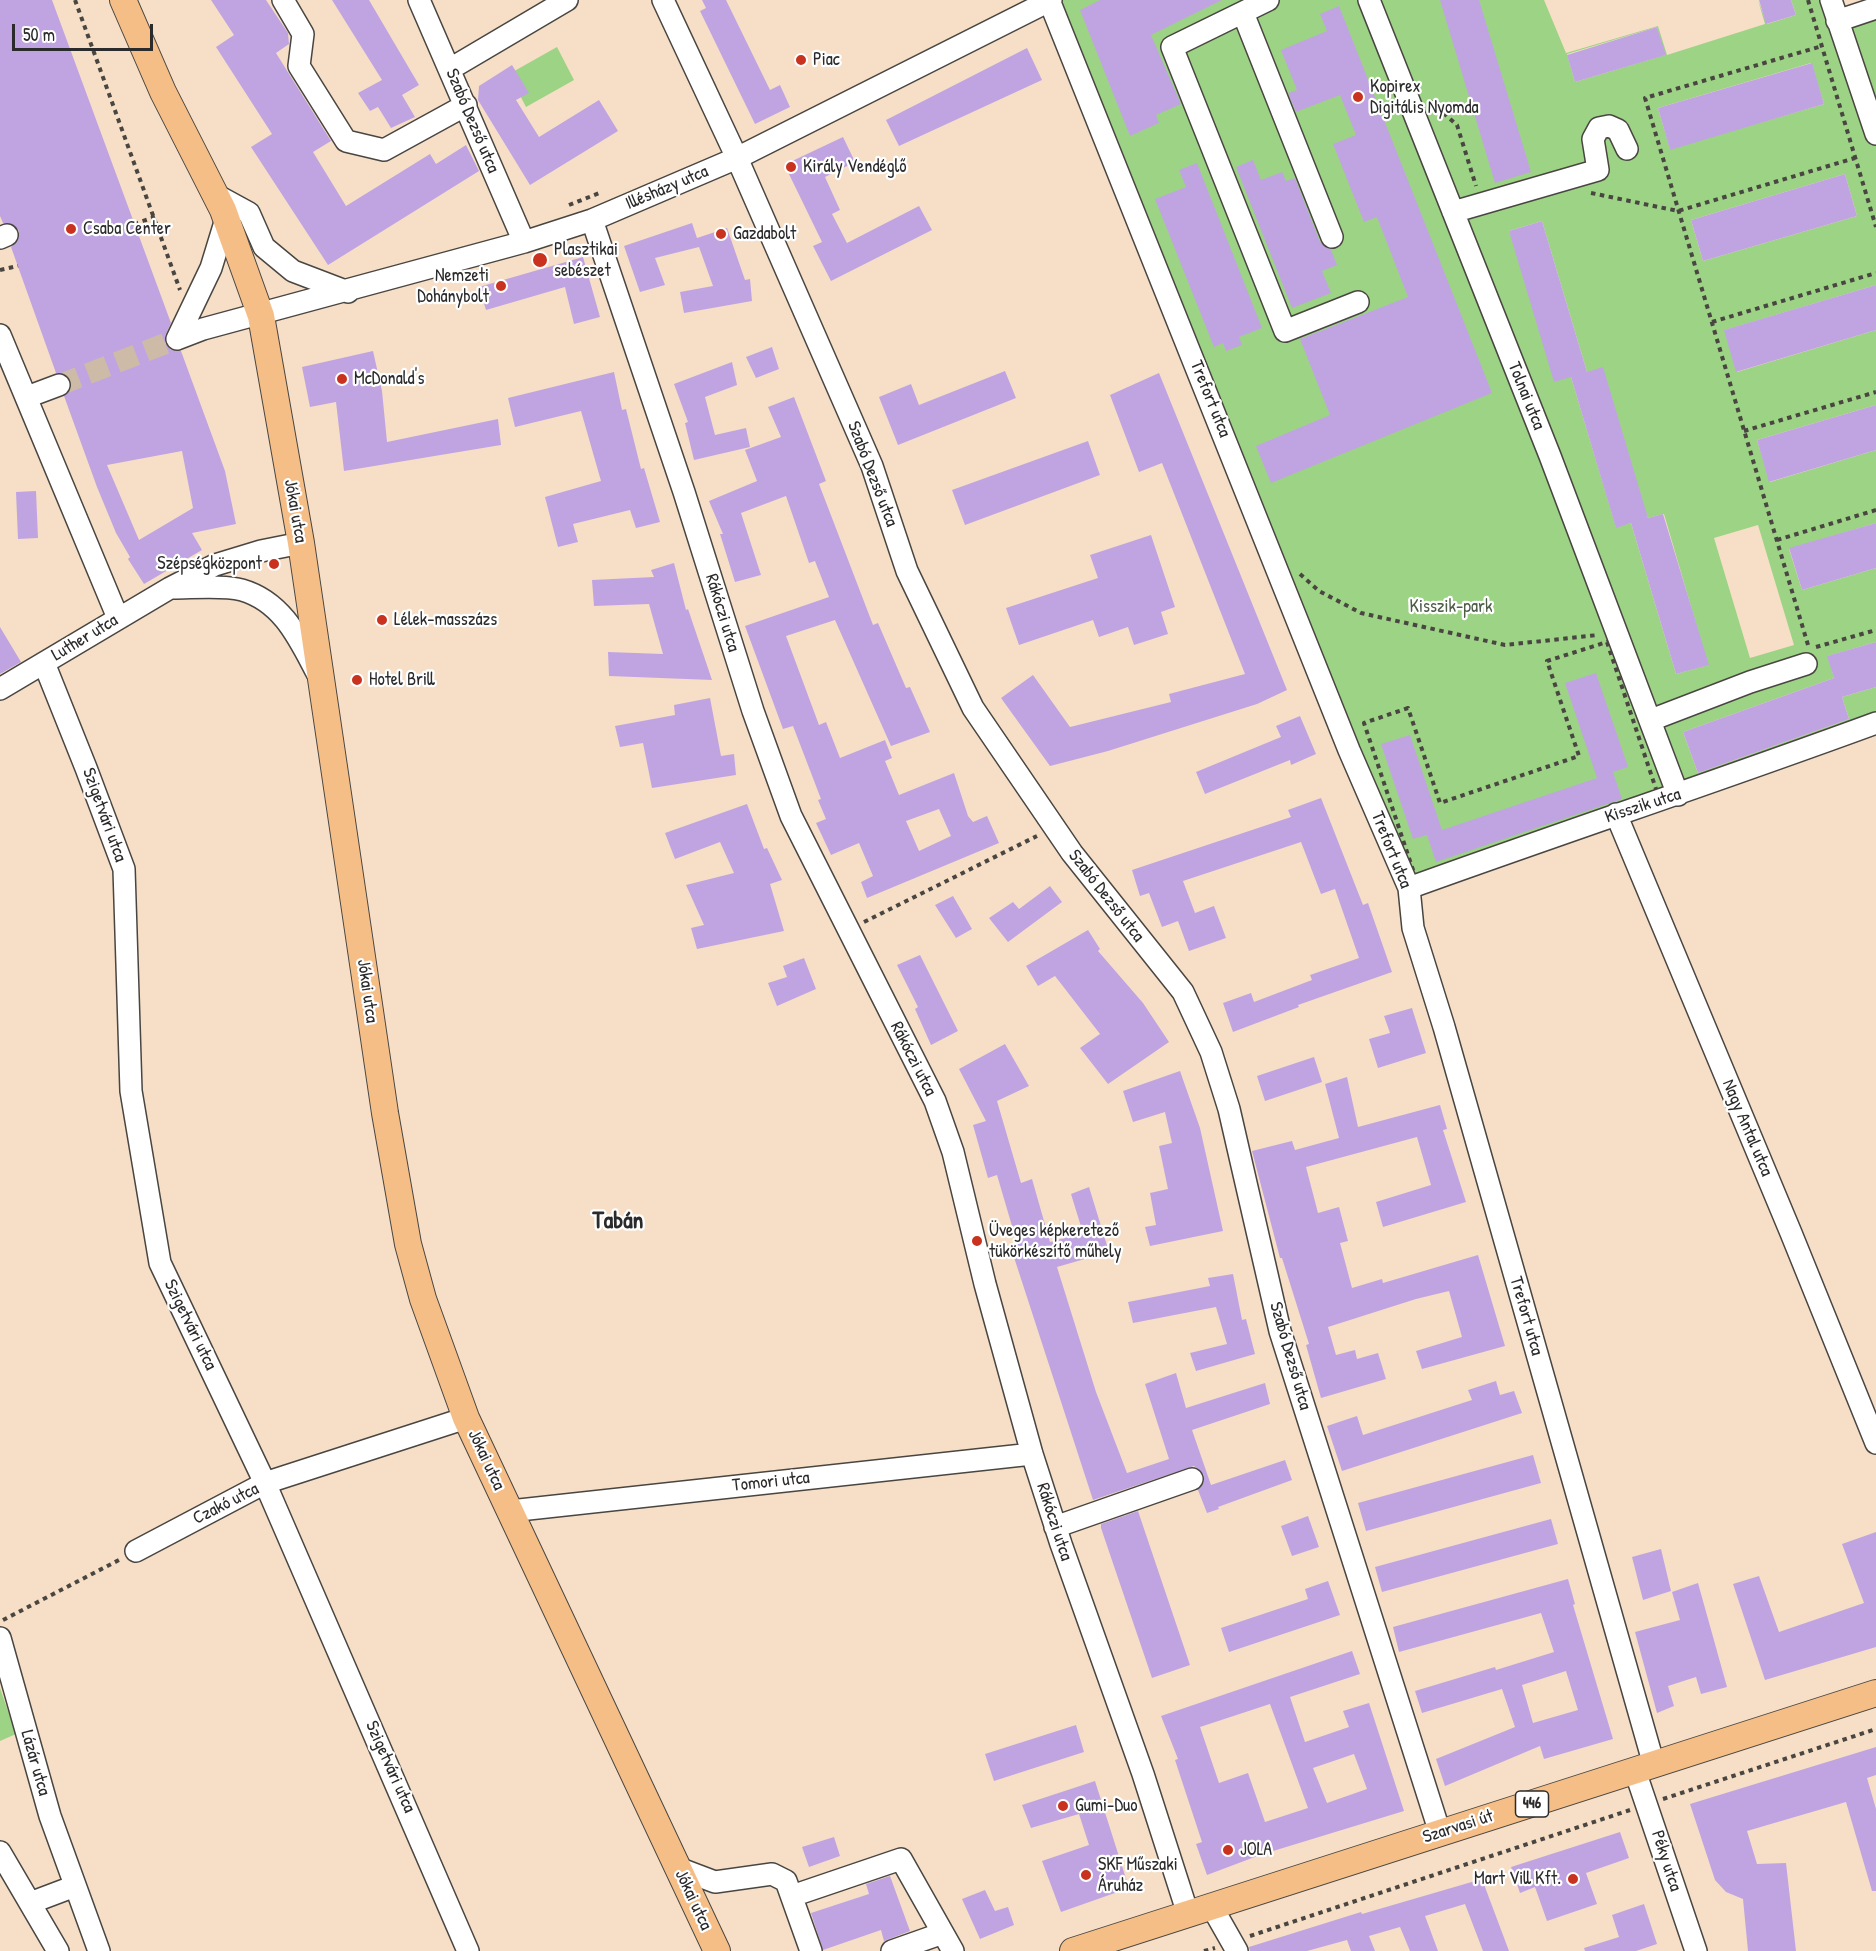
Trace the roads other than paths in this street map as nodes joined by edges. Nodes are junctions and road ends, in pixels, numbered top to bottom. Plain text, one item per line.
1 (123, 0) edge
2 (283, 0) edge
3 (419, 0) edge
4 (567, 0) edge
5 (663, 0) edge
6 (1050, 0) edge
7 (1268, 0) edge
8 (1369, 0) edge
9 (1831, 0) edge
10 (1876, 8) edge
11 (1243, 13) junction
12 (1837, 21) junction
13 (450, 69) junction
14 (466, 105) junction
15 (1876, 134) edge
16 (1627, 149) dead end
17 (737, 158) junction
18 (216, 195) junction
19 (1453, 212) junction
20 (226, 219) junction
21 (592, 220) junction
22 (1332, 237) dead end
23 (524, 242) junction
24 (348, 292) junction
25 (1358, 302) dead end
26 (261, 316) junction
27 (0, 335) edge
28 (59, 385) tunnel mouth
29 (27, 397) junction
30 (301, 543) junction
31 (170, 588) junction
32 (118, 618) junction
33 (1808, 657) road end
34 (44, 663) junction
35 (322, 682) junction
36 (0, 689) edge
37 (1651, 720) junction
38 (1876, 723) edge
39 (1678, 795) junction
40 (1616, 814) junction
41 (1409, 888) junction
42 (466, 1418) junction
43 (1876, 1443) edge
44 (1032, 1454) junction
45 (1192, 1479) dead end
46 (265, 1483) junction
47 (510, 1511) junction
48 (1055, 1527) junction
49 (136, 1551) road end
50 (0, 1638) edge
51 (1876, 1693) edge
52 (1644, 1768) junction
53 (1440, 1833) junction
54 (0, 1852) edge
55 (678, 1868) junction
56 (75, 1886) junction
57 (792, 1896) junction
58 (30, 1903) junction
59 (1200, 1910) junction
60 (948, 1942) edge
61 (1234, 1947) edge
62 (58, 1951) edge
63 (99, 1951) edge
64 (468, 1951) edge
65 (717, 1951) edge
66 (811, 1951) edge
67 (892, 1951) edge
68 (1074, 1951) edge
69 (1696, 1951) edge

1 - 18 main road, Jókai utca
2 - 14 street
3 - 13 street, Szabó Dezső utca
4 - 13 street
5 - 17 street, Szabó Dezső utca
6 - 17 street, Illésházy utca
6 - 41 street, Trefort utca
7 - 11 street
8 - 19 street, Tolnai utca
9 - 12 street
10 - 12 street
11 - 22 street
11 - 25 street
12 - 15 street
13 - 14 street, Szabó Dezső utca
14 - 23 street, Szabó Dezső utca
16 - 19 street
17 - 21 street, Illésházy utca
17 - 53 street, Szabó Dezső utca
18 - 20 main road, Jókai utca
18 - 24 street
19 - 37 street, Tolnai utca
20 - 26 main road, Jókai utca
20 - 26 street, Illésházy utca
21 - 23 street, Illésházy utca
21 - 44 street, Rákóczi utca
23 - 24 street, Illésházy utca
24 - 26 street, Illésházy utca
26 - 30 main road, Jókai utca
27 - 29 street
28 - 29 street
29 - 32 street
30 - 31 street, Luther utca
30 - 35 main road, Jókai utca
31 - 32 street, Luther utca
31 - 35 street
32 - 34 street, Luther utca
33 - 37 street
34 - 36 street, Luther utca
34 - 46 street, Szigetvári utca
35 - 42 main road, Jókai utca
37 - 39 street, Tolnai utca
38 - 39 street, Kisszik utca
39 - 40 street, Kisszik utca
40 - 41 street, Kisszik utca
40 - 43 street, Nagy Antal utca
41 - 52 street, Trefort utca
42 - 46 street, Czakó utca
42 - 47 main road, Jókai utca
44 - 47 street, Tomori utca
44 - 48 street, Rákóczi utca
45 - 48 street
46 - 49 street, Czakó utca
46 - 64 street, Szigetvári utca
47 - 55 main road, Jókai utca
48 - 59 street, Rákóczi utca
50 - 56 street, Lázár utca
51 - 52 main road, Szarvasi út / 446
52 - 53 main road, Szarvasi út / 446
52 - 69 street, Péky utca
53 - 59 main road, Szarvasi út / 446
54 - 58 street
55 - 57 street
55 - 65 main road, Jókai utca
56 - 58 street
56 - 63 street, Lázár utca
57 - 60 street
57 - 66 street
58 - 62 street
59 - 61 street, Rákóczi utca
59 - 68 main road, Szarvasi út / 446
60 - 67 street

